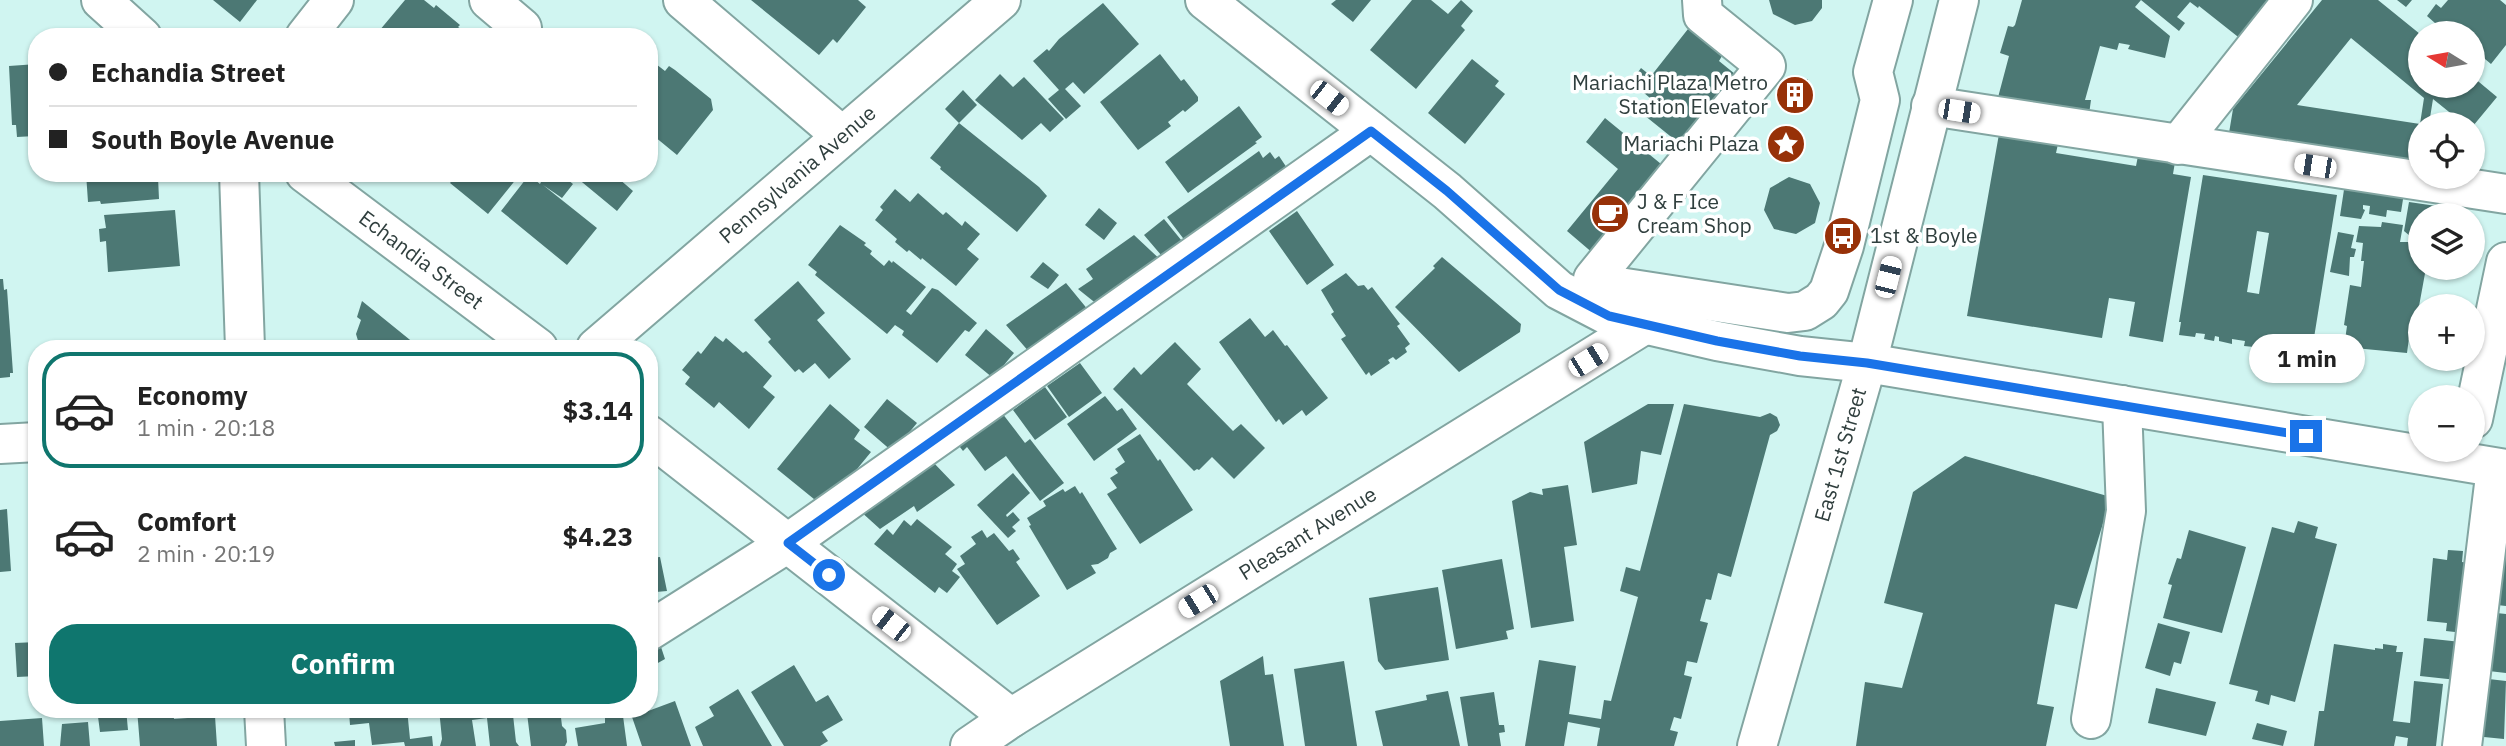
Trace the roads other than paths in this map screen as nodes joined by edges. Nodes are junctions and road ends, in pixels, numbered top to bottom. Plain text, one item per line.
1 (101, 0) edge
2 (334, 0) edge
3 (489, 0) edge
4 (683, 0) edge
5 (1001, 0) edge
6 (1205, 0) edge
7 (1702, 0) edge
8 (1894, 0) edge
9 (1959, 0) edge
10 (2293, 0) edge
11 (132, 28) edge
12 (312, 28) edge
13 (522, 28) dead end
14 (1931, 106) junction
15 (1371, 131) junction
16 (842, 136) junction
17 (2178, 145) junction
18 (239, 182) edge
19 (318, 182) edge
20 (2506, 194) edge
21 (2506, 262) edge
22 (1647, 323) junction
23 (245, 340) edge
24 (527, 340) edge
25 (605, 340) edge
26 (1867, 363) junction
27 (2480, 385) edge
28 (2122, 405) junction
29 (28, 442) edge
30 (658, 442) edge
31 (0, 444) edge
32 (2408, 450) edge
33 (2483, 462) edge
34 (788, 543) junction
35 (658, 625) edge
36 (264, 718) edge
37 (1011, 718) junction
38 (2091, 719) dead end
39 (266, 746) edge
40 (970, 746) edge
41 (1757, 746) edge
42 (2462, 746) edge

1 - 11 street
2 - 12 street
3 - 13 street
4 - 16 street
5 - 16 street, Pennsylvania Avenue
6 - 15 street
7 - 8 street
9 - 14 street, East 1st Street
10 - 17 street
14 - 17 street
14 - 26 street, East 1st Street
15 - 22 street
15 - 34 street
16 - 25 street, Pennsylvania Avenue
17 - 20 street
18 - 23 street
19 - 24 street, Echandia Street
21 - 27 street
22 - 26 street
22 - 37 street, Pleasant Avenue
26 - 28 street
26 - 41 street, East 1st Street
28 - 32 street
28 - 38 street
29 - 31 street
30 - 34 street
33 - 42 street
34 - 35 street
34 - 37 street
36 - 39 street
37 - 40 street, Pleasant Avenue

